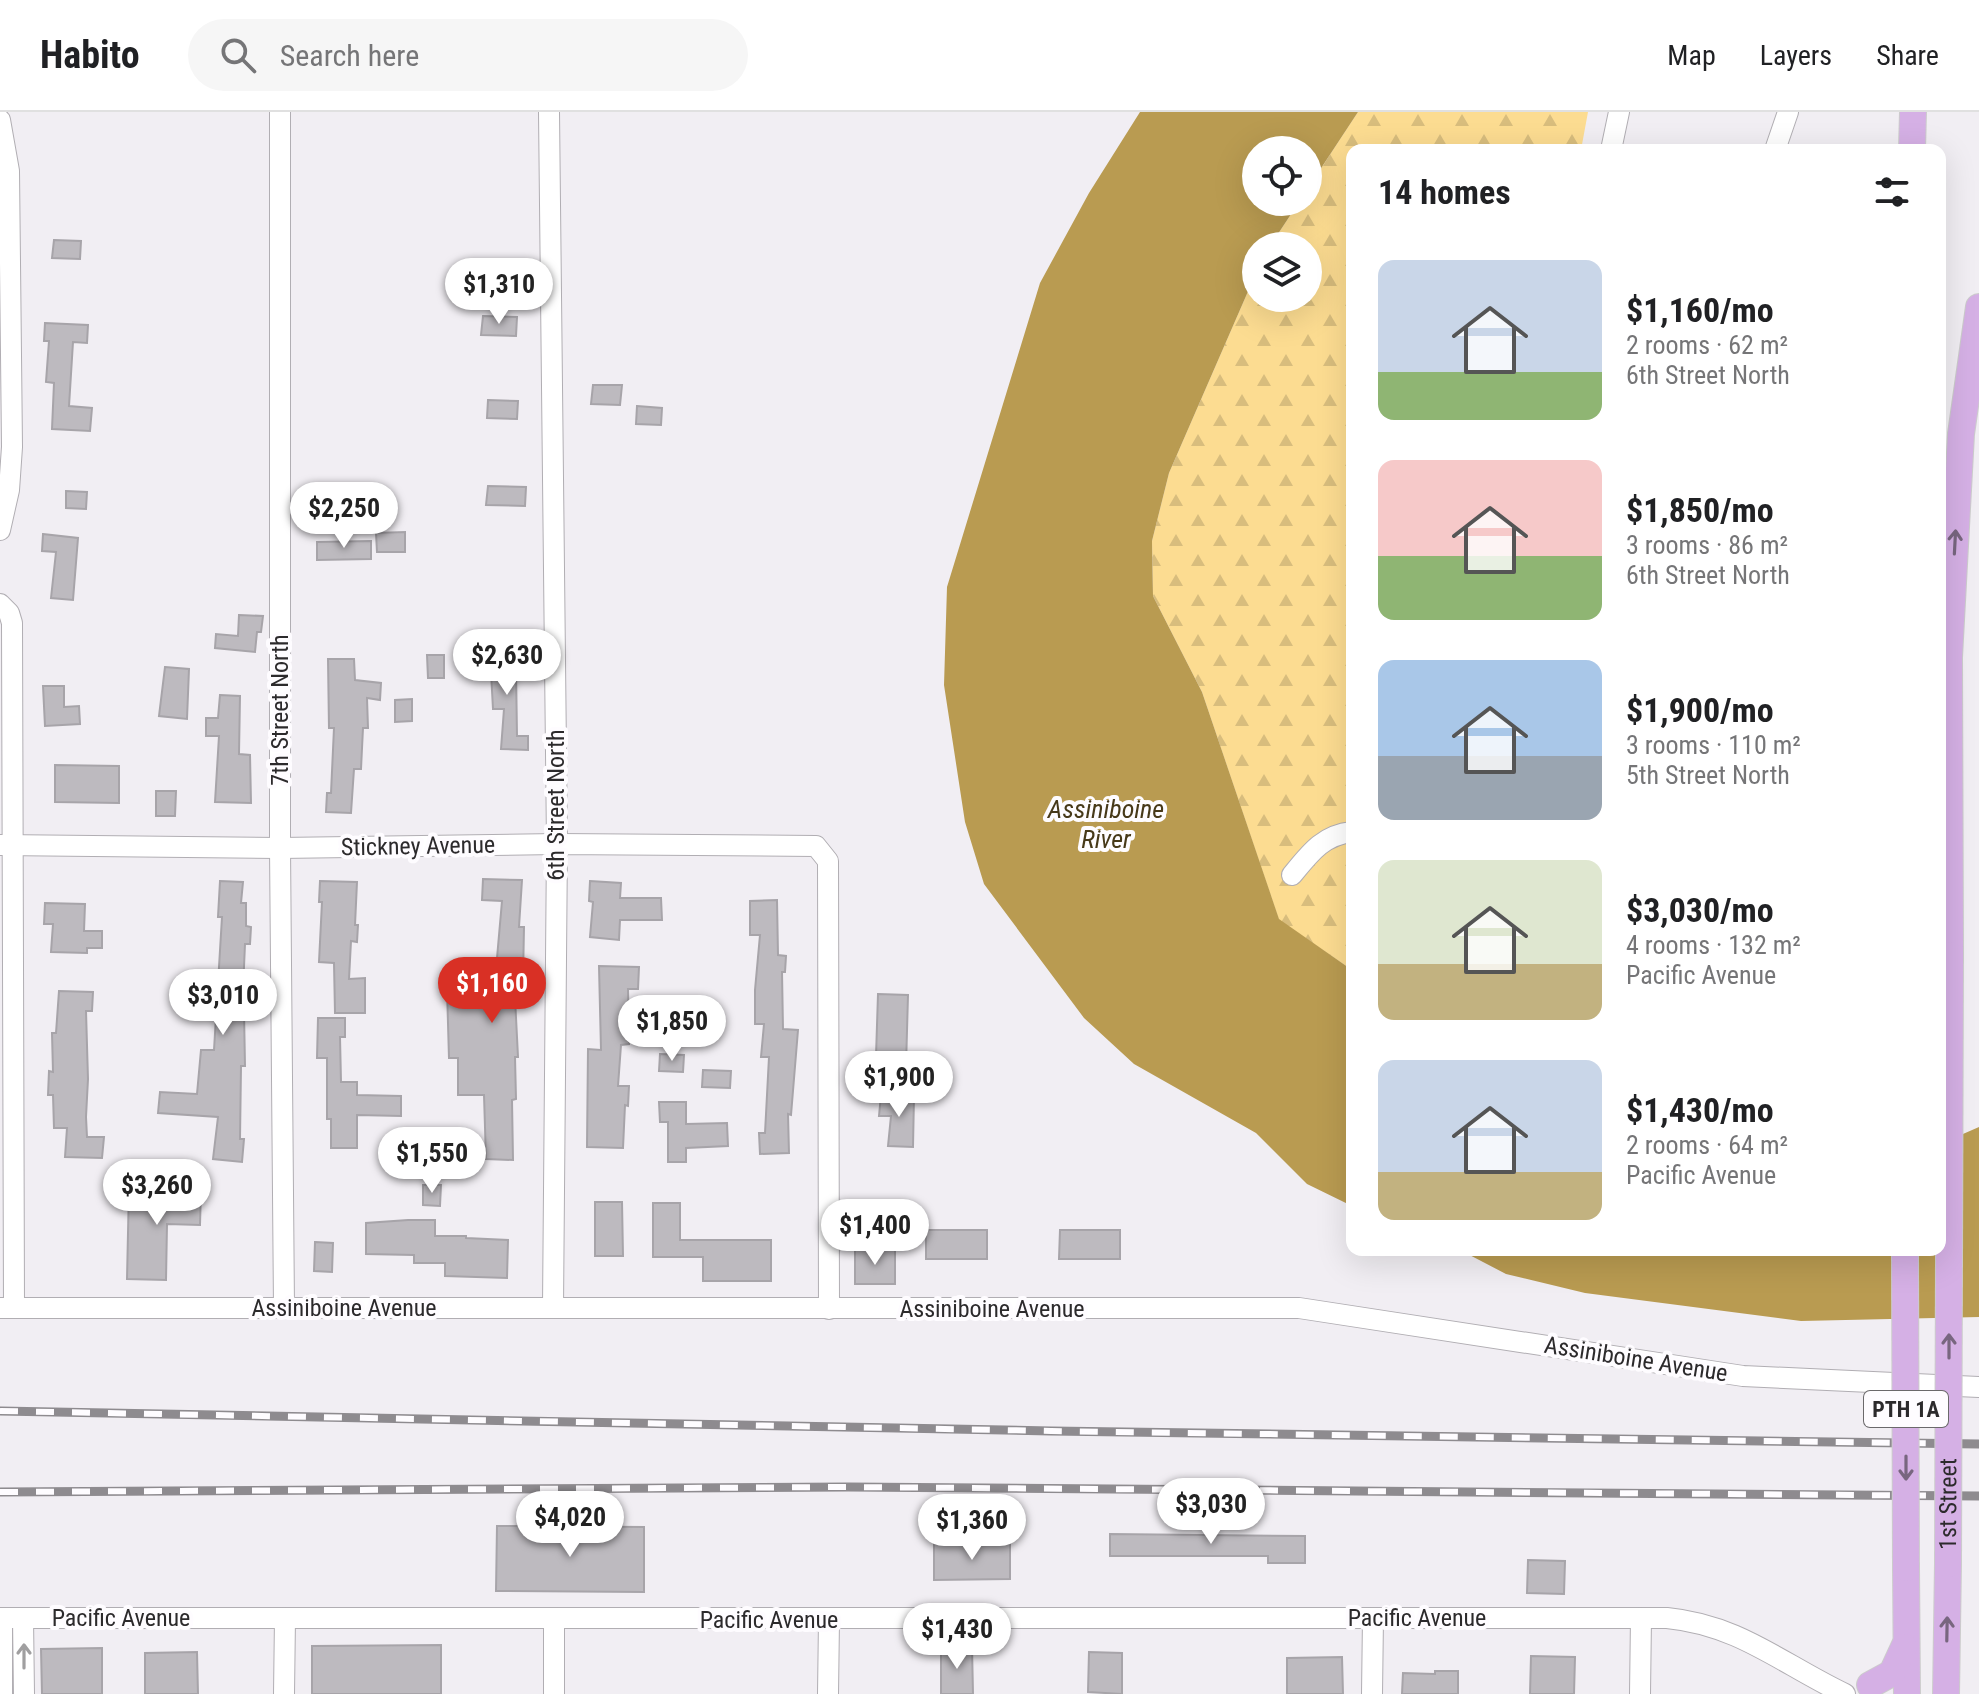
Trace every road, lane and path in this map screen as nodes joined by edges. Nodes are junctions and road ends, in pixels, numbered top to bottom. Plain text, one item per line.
1 (280, 112) edge
2 (549, 112) edge
3 (1619, 112) edge
4 (1788, 112) edge
5 (1913, 112) edge
6 (0, 120) edge
7 (1612, 144) edge
8 (1777, 144) edge
9 (1912, 144) edge
10 (1979, 307) edge
11 (0, 530) edge
12 (0, 604) edge
13 (1346, 833) edge
14 (557, 844) junction
15 (7, 845) edge
16 (280, 848) junction
17 (1292, 875) dead end
18 (1905, 1256) edge
19 (553, 1307) junction
20 (7, 1308) edge
21 (284, 1308) junction
22 (829, 1309) junction
23 (1979, 1387) edge
24 (8, 1618) edge
25 (285, 1618) junction
26 (554, 1618) junction
27 (1373, 1618) junction
28 (1641, 1618) junction
29 (829, 1620) junction
30 (1906, 1632) junction
31 (1812, 1677) junction
32 (1870, 1685) junction
33 (1912, 1692) edge
34 (2, 1694) edge
35 (24, 1694) edge
36 (284, 1694) edge
37 (554, 1694) edge
38 (828, 1694) edge
39 (1372, 1694) edge
40 (1640, 1694) edge
41 (1845, 1694) edge
42 (1946, 1694) edge

1 - 16 street, 7th Street North
2 - 14 street, 6th Street North
3 - 7 street
4 - 8 street
5 - 9 main road
6 - 11 street
42 -> 10 main road, 1st Street / PTH 1A, bridge
12 - 15 street
13 - 17 street
14 - 16 street, Stickney Avenue
14 - 19 street, 6th Street North
14 - 22 street, Stickney Avenue
15 - 16 street, Stickney Avenue
15 - 20 street
16 - 21 street, 7th Street North
18 -> 30 main road, 1st Street / PTH 1A, bridge
19 - 21 street, Assiniboine Avenue
19 - 22 street, Assiniboine Avenue
20 - 21 street, Assiniboine Avenue
22 - 23 street, Assiniboine Avenue
24 - 25 street, Pacific Avenue
24 - 34 street
35 -> 24 street
25 - 26 street, Pacific Avenue
25 - 36 street
26 - 29 street, Pacific Avenue
26 - 37 street
27 - 28 street, Pacific Avenue
27 - 29 street, Pacific Avenue
27 - 39 street
28 - 31 street, Pacific Avenue
28 - 40 street
29 - 38 street
30 - 32 main road
30 - 33 main road, 1st Street / PTH 1A
31 - 32 street, Pacific Avenue
31 - 41 street, Pacific Avenue
32 - 33 street, Pacific Avenue

